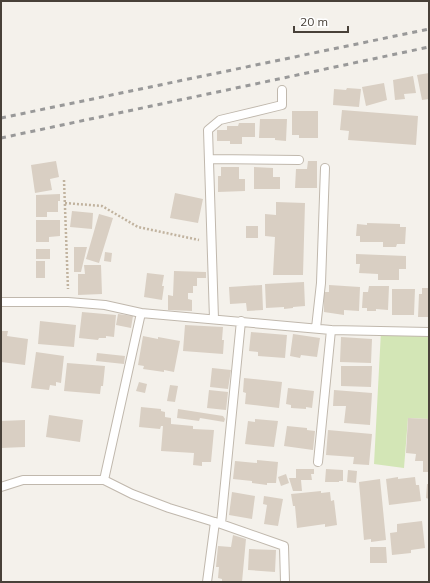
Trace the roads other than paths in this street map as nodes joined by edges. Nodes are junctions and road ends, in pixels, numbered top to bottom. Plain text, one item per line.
1 (282, 90) dead end
2 (209, 159) junction
3 (299, 160) dead end
4 (325, 168) dead end
5 (1, 302) edge
6 (141, 313) junction
7 (214, 319) junction
8 (241, 321) junction
9 (316, 328) junction
10 (331, 330) junction
11 (429, 332) edge
12 (318, 462) dead end
13 (104, 480) junction
14 (1, 487) edge
15 (218, 523) junction
16 (207, 582) edge
17 (285, 582) edge

1 - 2 lane
2 - 3 lane
2 - 7 lane
4 - 9 lane
5 - 6 lane
6 - 7 lane
6 - 13 lane
7 - 8 lane
8 - 9 lane
8 - 15 lane
9 - 10 lane
10 - 11 lane
10 - 12 lane
13 - 14 lane
13 - 15 lane
15 - 16 lane
15 - 17 lane

